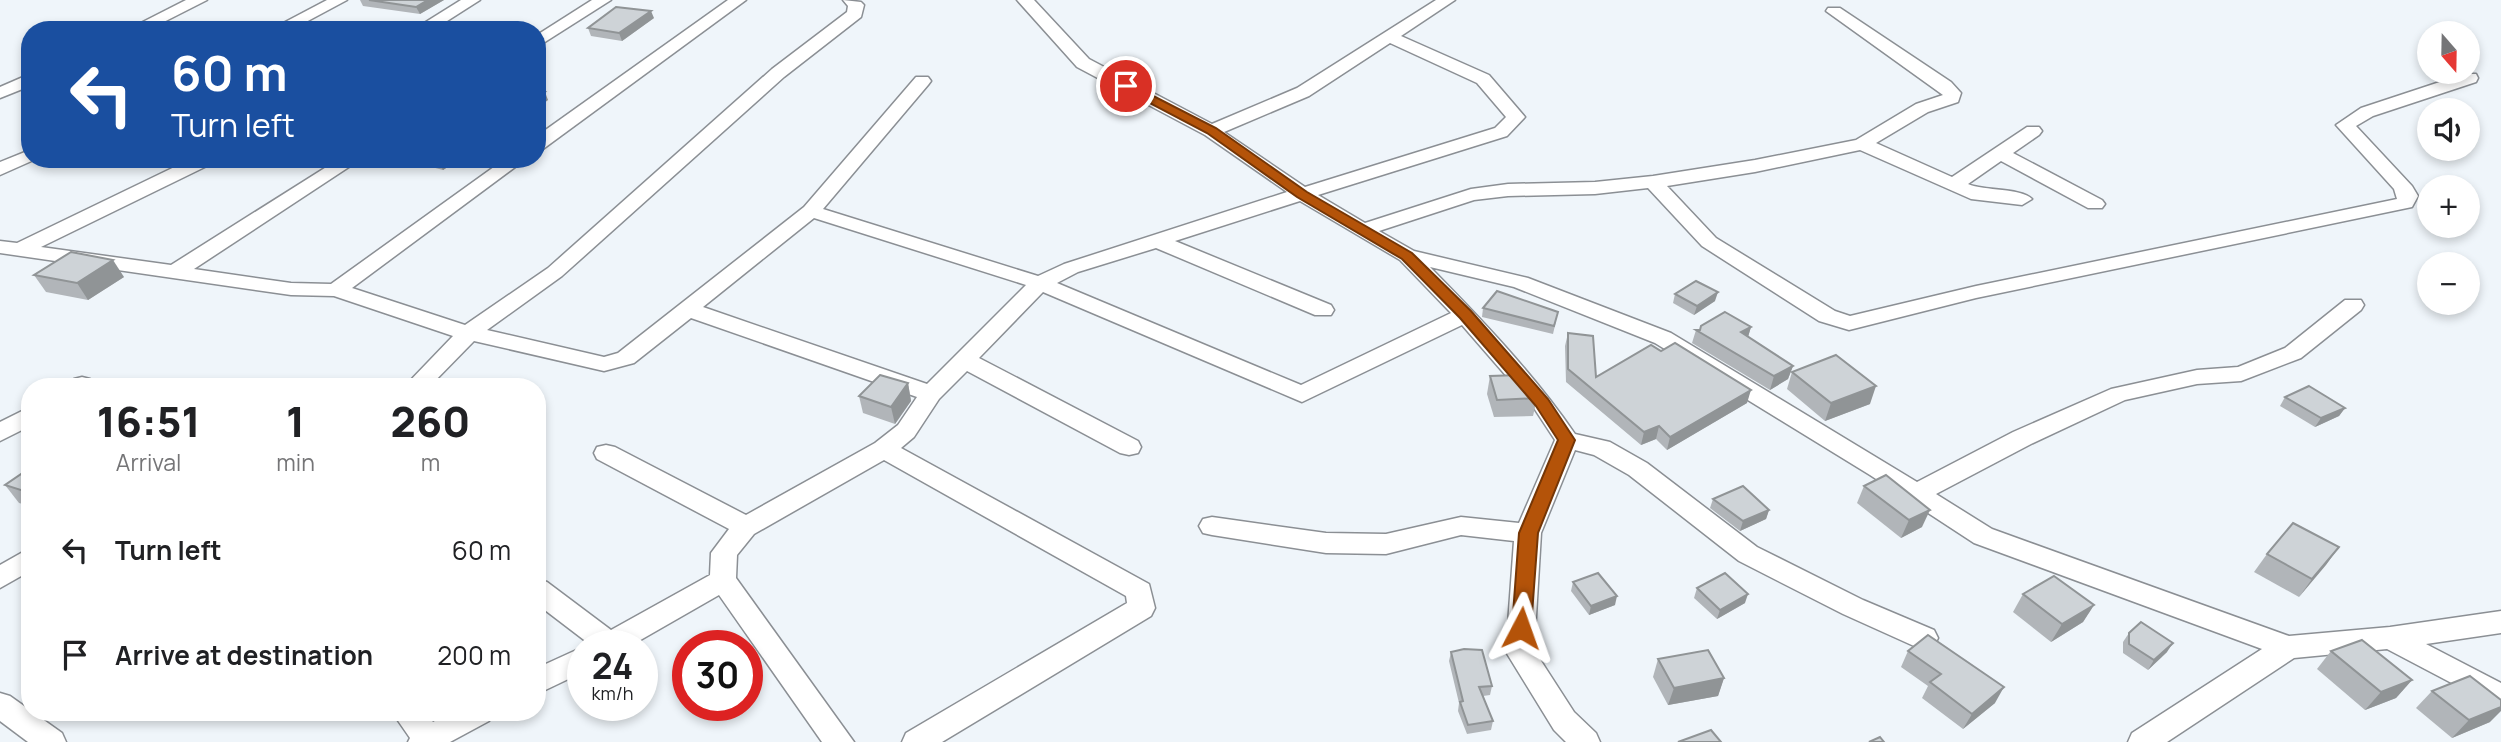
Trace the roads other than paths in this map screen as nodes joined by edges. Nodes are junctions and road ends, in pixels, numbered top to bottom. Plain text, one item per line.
1 (199, 0) edge
2 (340, 0) edge
3 (472, 0) edge
4 (603, 0) edge
5 (738, 0) edge
6 (851, 0) edge
7 (1025, 0) edge
8 (1447, 0) edge
9 (1834, 11) dead end
10 (154, 21) edge
11 (297, 21) edge
12 (436, 21) edge
13 (546, 35) edge
14 (1389, 37) junction
15 (922, 81) dead end
16 (21, 83) edge
17 (2452, 84) edge
18 (0, 93) edge
19 (1211, 131) junction
20 (2033, 131) dead end
21 (546, 139) edge
22 (1862, 144) junction
23 (2000, 153) junction
24 (21, 159) edge
25 (186, 168) edge
26 (338, 168) edge
27 (505, 168) edge
28 (0, 169) edge
29 (1653, 182) junction
30 (1953, 185) junction
31 (1302, 194) junction
32 (2022, 199) dead end
33 (2095, 204) dead end
34 (811, 211) junction
35 (1363, 230) junction
36 (1155, 240) junction
37 (10, 248) edge
38 (1407, 256) junction
39 (175, 272) junction
40 (1040, 283) junction
41 (336, 290) junction
42 (2353, 305) dead end
43 (690, 310) junction
44 (1323, 310) dead end
45 (1465, 315) junction
46 (470, 332) junction
47 (964, 359) junction
48 (424, 378) edge
49 (931, 394) junction
50 (21, 420) edge
51 (0, 433) edge
52 (1567, 440) junction
53 (1129, 447) dead end
54 (884, 449) junction
55 (606, 453) dead end
56 (1916, 493) junction
57 (1212, 526) dead end
58 (745, 527) junction
59 (1528, 533) junction
60 (21, 564) edge
61 (0, 578) edge
62 (723, 580) junction
63 (546, 596) edge
64 (2501, 622) edge
65 (589, 630) edge
66 (635, 630) edge
67 (1924, 638) edge
68 (2390, 638) junction
69 (2288, 647) junction
70 (567, 666) edge
71 (546, 677) edge
72 (2501, 697) edge
73 (0, 705) edge
74 (21, 720) edge
75 (22, 721) edge
76 (413, 721) edge
77 (462, 721) edge
78 (425, 741) edge
79 (51, 742) edge
80 (839, 742) edge
81 (917, 742) edge
82 (1585, 742) edge
83 (2143, 742) edge

1 - 10 street
2 - 11 street
3 - 12 street
4 - 13 street
5 - 21 street
6 - 46 street
7 - 19 street
8 - 14 street
9 - 22 street
14 - 19 street
14 - 31 street
15 - 34 street
16 - 18 street
17 - 29 street
19 - 31 street
20 - 23 street
22 - 29 street
22 - 30 street
23 - 30 street
23 - 33 street
24 - 28 street
25 - 37 street
26 - 39 street
27 - 41 street
29 - 35 street
30 - 32 street
31 - 35 street
31 - 36 street
34 - 40 street
34 - 43 street
35 - 38 street
36 - 40 street
36 - 44 street
37 - 39 street
38 - 45 street
38 - 56 street
39 - 41 street
40 - 45 street
40 - 47 street
41 - 46 street
42 - 56 street
43 - 46 street
43 - 49 street
45 - 52 street
46 - 48 street
47 - 49 street
47 - 53 street
49 - 54 street
50 - 51 street
52 - 59 street
52 - 67 street
54 - 58 street
54 - 81 street
55 - 58 street
56 - 69 street
57 - 59 street
58 - 62 street
59 - 82 street
60 - 61 street
62 - 66 street
62 - 80 street
63 - 65 street
64 - 68 street
68 - 69 street
68 - 72 street
69 - 83 street
70 - 71 street
73 - 74 street
75 - 79 street
76 - 78 street
77 - 78 street

